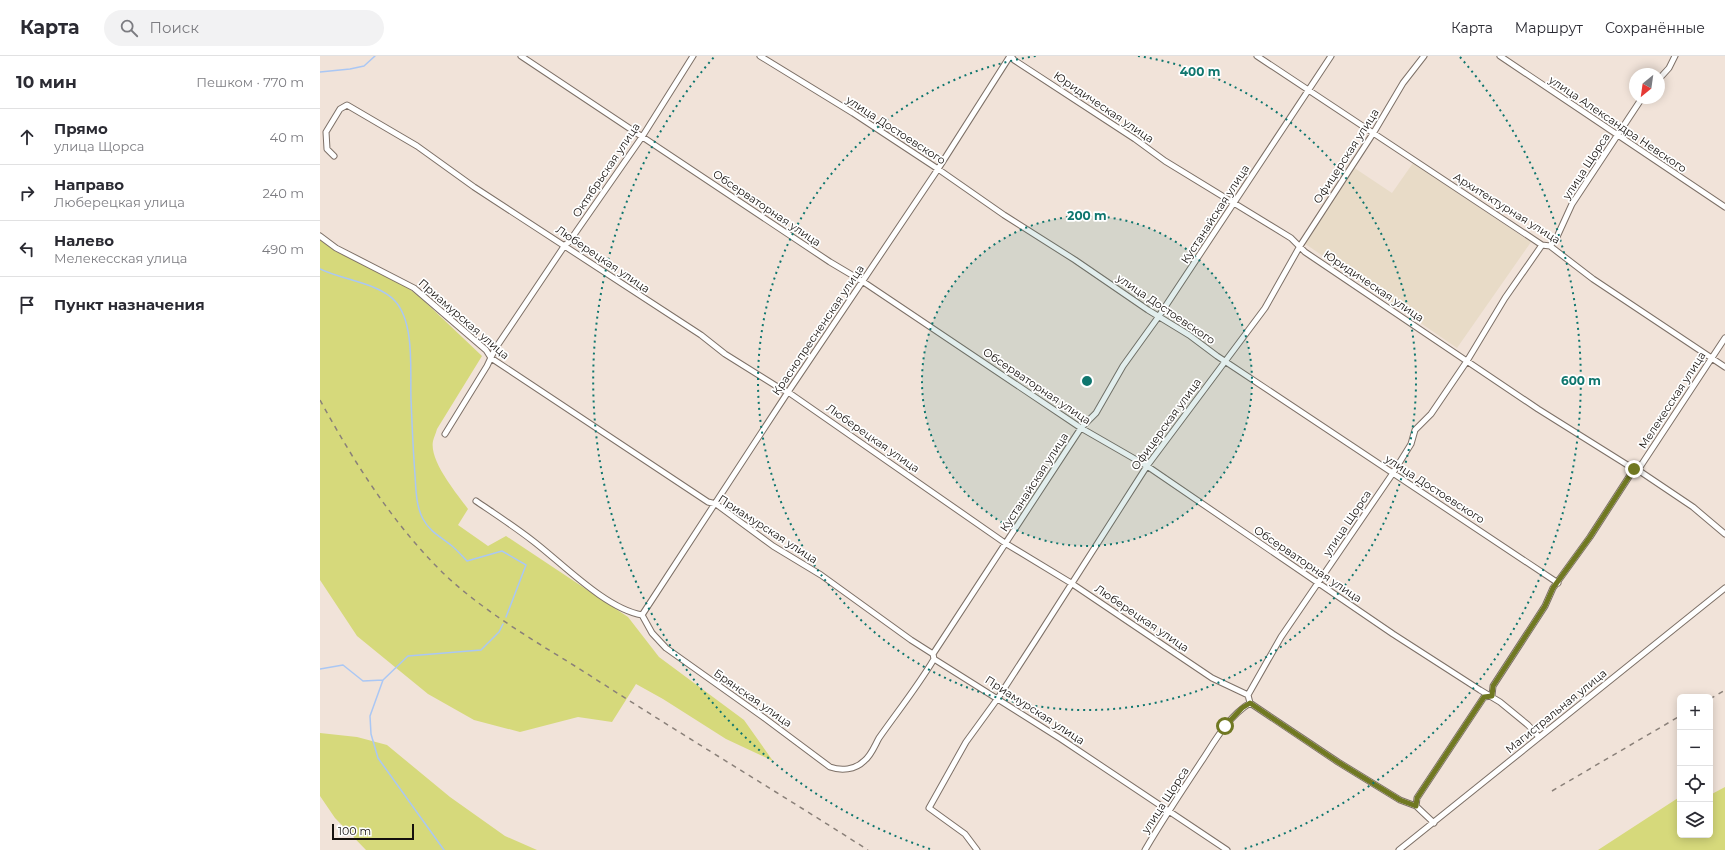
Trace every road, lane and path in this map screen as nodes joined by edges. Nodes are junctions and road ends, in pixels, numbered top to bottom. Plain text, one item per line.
1 (521, 56) edge
2 (693, 56) edge
3 (760, 56) edge
4 (1011, 56) edge
5 (1258, 56) edge
6 (1331, 56) edge
7 (1424, 56) edge
8 (1500, 56) edge
9 (1675, 56) edge
10 (1665, 72) edge
11 (1308, 90) junction
12 (1638, 104) edge
13 (1374, 132) junction
14 (1617, 136) junction
15 (642, 137) junction
16 (334, 156) dead end
17 (938, 169) junction
18 (1234, 203) junction
19 (1725, 207) edge
20 (320, 236) edge
21 (565, 245) junction
22 (1542, 245) junction
23 (1300, 246) junction
24 (1550, 246) junction
25 (862, 281) junction
26 (1159, 316) junction
27 (1725, 338) edge
28 (1712, 357) junction
29 (491, 358) junction
30 (1225, 360) junction
31 (1467, 361) junction
32 (1725, 367) edge
33 (788, 392) junction
34 (1081, 428) junction
35 (445, 434) dead end
36 (1147, 466) junction
37 (1636, 470) junction
38 (1393, 473) junction
39 (476, 500) dead end
40 (716, 504) junction
41 (1725, 534) edge
42 (1006, 543) junction
43 (1318, 582) junction
44 (1071, 583) junction
45 (1558, 583) junction
46 (1725, 588) edge
47 (642, 615) junction
48 (934, 656) junction
49 (1248, 695) junction
50 (1492, 696) junction
51 (998, 698) junction
52 (1250, 703) junction
53 (1539, 736) junction
54 (865, 761) joint
55 (1416, 806) junction
56 (1168, 810) junction
57 (1434, 823) junction
58 (977, 850) edge
59 (1145, 850) edge
60 (1227, 850) edge
61 (1399, 850) edge

1 - 15 street, Обсерваторная улица
2 - 15 street, Октябрьская улица
3 - 17 street, улица Достоевского
4 - 17 street, Краснопресненская улица
4 - 18 street, Юридическая улица
5 - 11 street, Архитектурная улица
6 - 11 street, Кустанайская улица
7 - 13 street, Офицерская улица
8 - 14 street, улица Александра Невского
9 - 10 street
11 - 13 street, Архитектурная улица
11 - 18 street, Кустанайская улица
12 - 14 street, улица Щорса
13 - 22 street, Архитектурная улица
13 - 23 street, Офицерская улица
14 - 19 street, улица Александра Невского
14 - 24 street, улица Щорса
15 - 21 street, Октябрьская улица
15 - 25 street, Обсерваторная улица
16 - 21 street, Люберецкая улица
17 - 25 street, Краснопресненская улица
17 - 26 street, улица Достоевского
18 - 23 street, Юридическая улица
18 - 26 street, Кустанайская улица
20 - 29 street, Приамурская улица
21 - 29 street, Октябрьская улица
21 - 33 street, Люберецкая улица
22 - 24 street, Архитектурная улица
22 - 31 street, улица Щорса
23 - 30 street, Офицерская улица
23 - 31 street, Юридическая улица
24 - 28 street, Архитектурная улица
25 - 33 street, Краснопресненская улица
25 - 34 street, Обсерваторная улица
26 - 30 street, улица Достоевского
26 - 34 street, Кустанайская улица
27 - 28 street, Мелекесская улица
28 - 32 street, Архитектурная улица
28 - 37 street, Мелекесская улица
29 - 35 street, Октябрьская улица
29 - 40 street, Приамурская улица
30 - 36 street, Офицерская улица
30 - 38 street, улица Достоевского
31 - 37 street, Юридическая улица
31 - 38 street, улица Щорса
33 - 40 street, Краснопресненская улица
33 - 42 street, Люберецкая улица
34 - 36 street, Обсерваторная улица
34 - 42 street, Кустанайская улица
36 - 43 street, Обсерваторная улица
36 - 44 street, Офицерская улица
37 - 41 street, Юридическая улица
37 - 45 street, Мелекесская улица
38 - 43 street, улица Щорса
38 - 45 street, улица Достоевского
39 - 47 street
40 - 47 street, Краснопресненская улица
40 - 48 street, Приамурская улица
42 - 44 street, Люберецкая улица
42 - 48 street, Кустанайская улица
43 - 49 street, улица Щорса
43 - 50 street, Обсерваторная улица
44 - 49 street, Люберецкая улица
44 - 51 street, Офицерская улица
45 - 50 street, Мелекесская улица
46 - 53 street, Магистральная улица
47 - 54 street, Брянская улица
48 - 51 street, Приамурская улица
48 - 54 street, Кустанайская улица
49 - 52 street
50 - 53 street, Обсерваторная улица
50 - 55 street
51 - 56 street, Приамурская улица
51 - 58 street, Офицерская улица
52 - 55 street
52 - 56 street, улица Щорса
53 - 57 street, Магистральная улица
55 - 57 street
56 - 59 street, улица Щорса
56 - 60 street, Приамурская улица
57 - 61 street, Магистральная улица

